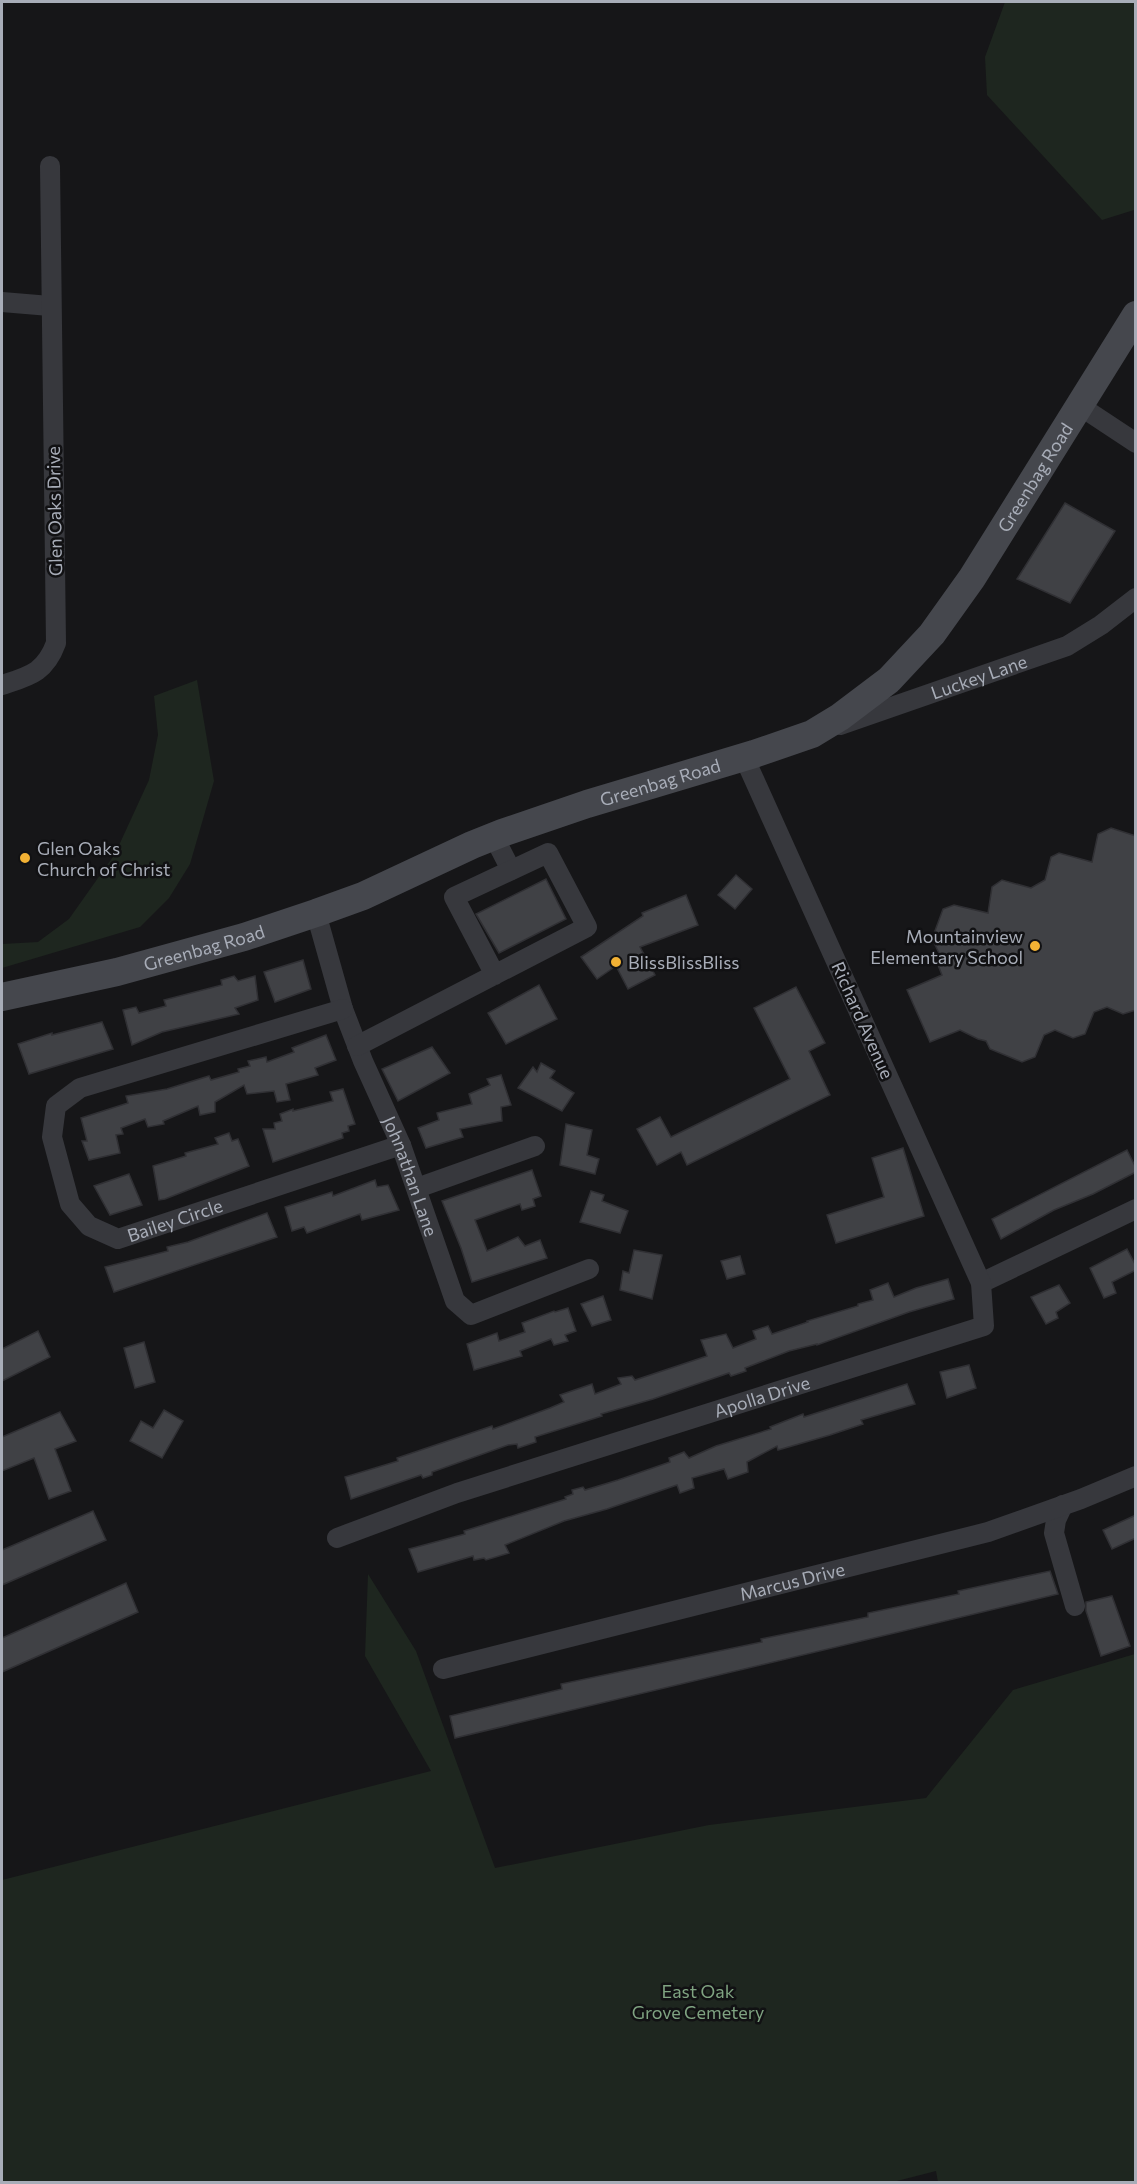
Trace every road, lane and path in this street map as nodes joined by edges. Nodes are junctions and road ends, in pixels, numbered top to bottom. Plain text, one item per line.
1 (50, 166) dead end
2 (2, 302) edge
3 (50, 306) junction
4 (1136, 315) edge
5 (1080, 406) junction
6 (1136, 443) edge
7 (1136, 598) edge
8 (2, 685) edge
9 (812, 734) junction
10 (744, 757) junction
11 (494, 837) junction
12 (511, 870) junction
13 (316, 914) junction
14 (495, 975) junction
15 (2, 997) edge
16 (343, 1009) junction
17 (357, 1046) junction
18 (401, 1145) junction
19 (535, 1146) dead end
20 (417, 1188) junction
21 (1136, 1209) edge
22 (589, 1269) dead end
23 (981, 1283) junction
24 (1136, 1476) edge
25 (1063, 1505) junction
26 (337, 1538) dead end
27 (1075, 1606) dead end
28 (443, 1670) dead end

1 - 3 street, Glen Oaks Drive
2 - 3 street
3 - 8 street, Glen Oaks Drive
4 - 5 main road, Greenbag Road
5 - 6 street
5 - 9 main road, Greenbag Road
7 - 9 street, Luckey Lane
9 - 10 main road, Greenbag Road
10 - 11 main road, Greenbag Road
10 - 23 street, Richard Avenue
11 - 12 street
11 - 13 main road, Greenbag Road
12 - 14 street
12 - 14 street
13 - 15 main road, Greenbag Road
13 - 16 street, Johnathan Lane
14 - 17 street
16 - 17 street, Johnathan Lane
16 - 18 street, Bailey Circle
17 - 18 street, Johnathan Lane
18 - 20 street, Johnathan Lane
19 - 20 street
20 - 22 street, Johnathan Lane
21 - 23 street
23 - 26 street, Apolla Drive
24 - 25 street, Marcus Drive
25 - 27 street
25 - 28 street, Marcus Drive

